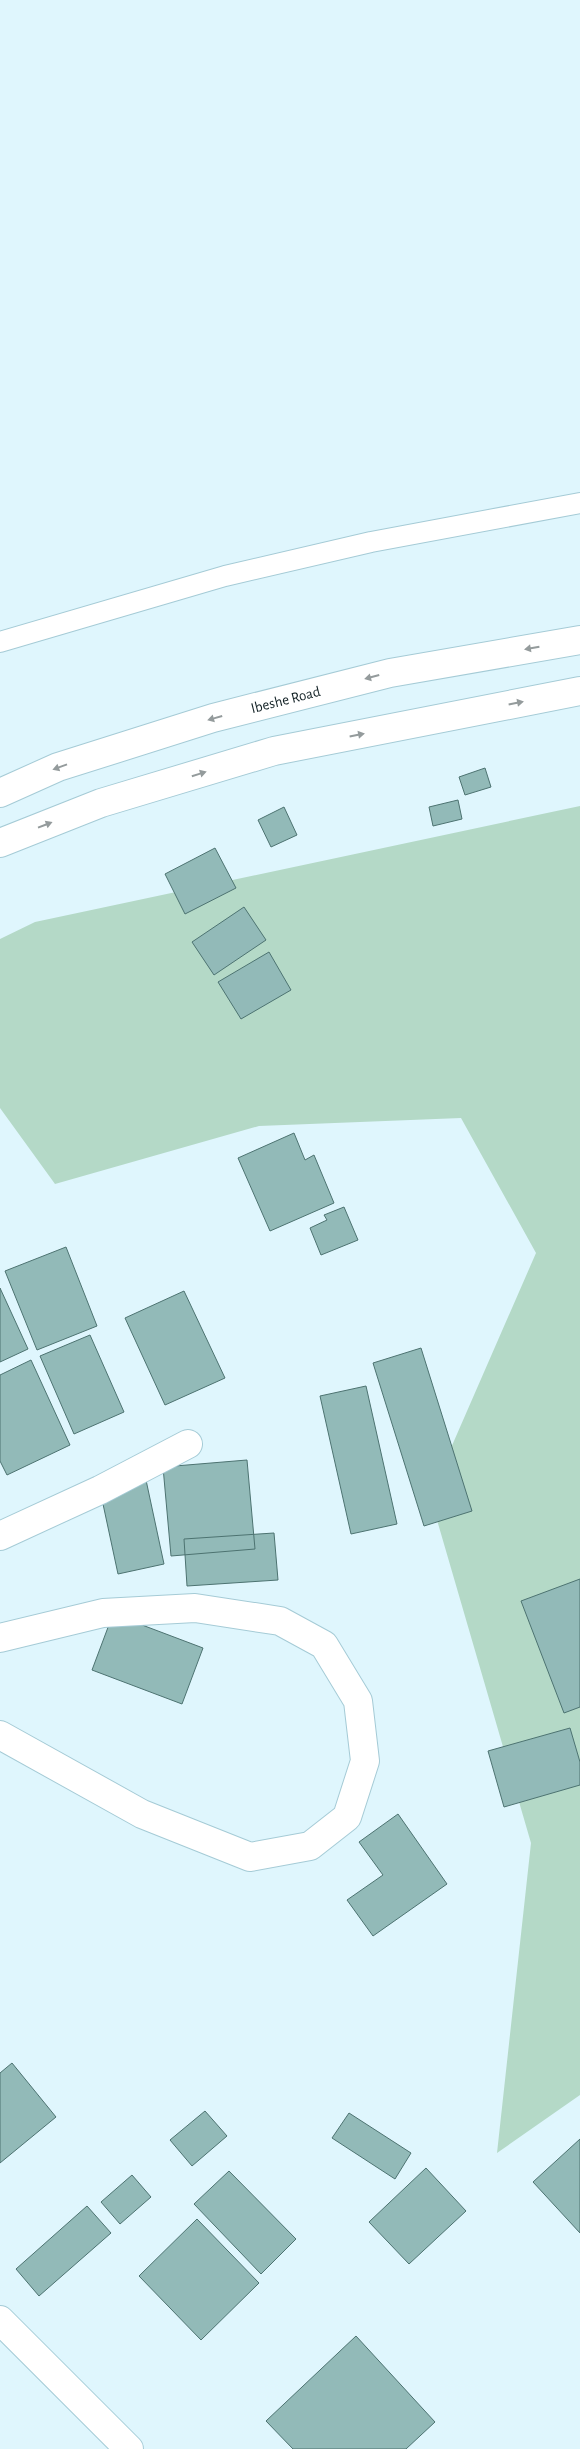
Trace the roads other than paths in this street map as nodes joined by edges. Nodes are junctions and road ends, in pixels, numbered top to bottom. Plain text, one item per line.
1 (580, 503) edge
2 (580, 640) edge
3 (0, 642) edge
4 (580, 691) edge
5 (0, 792) edge
6 (0, 843) edge
7 (188, 1444) dead end
8 (0, 1536) edge
9 (0, 1638) edge
10 (0, 1735) edge
11 (0, 2320) edge
12 (129, 2449) edge

1 - 3 lane
2 -> 5 street, Ibeshe Road
6 -> 4 street
7 - 8 street
9 - 10 street
11 - 12 street

